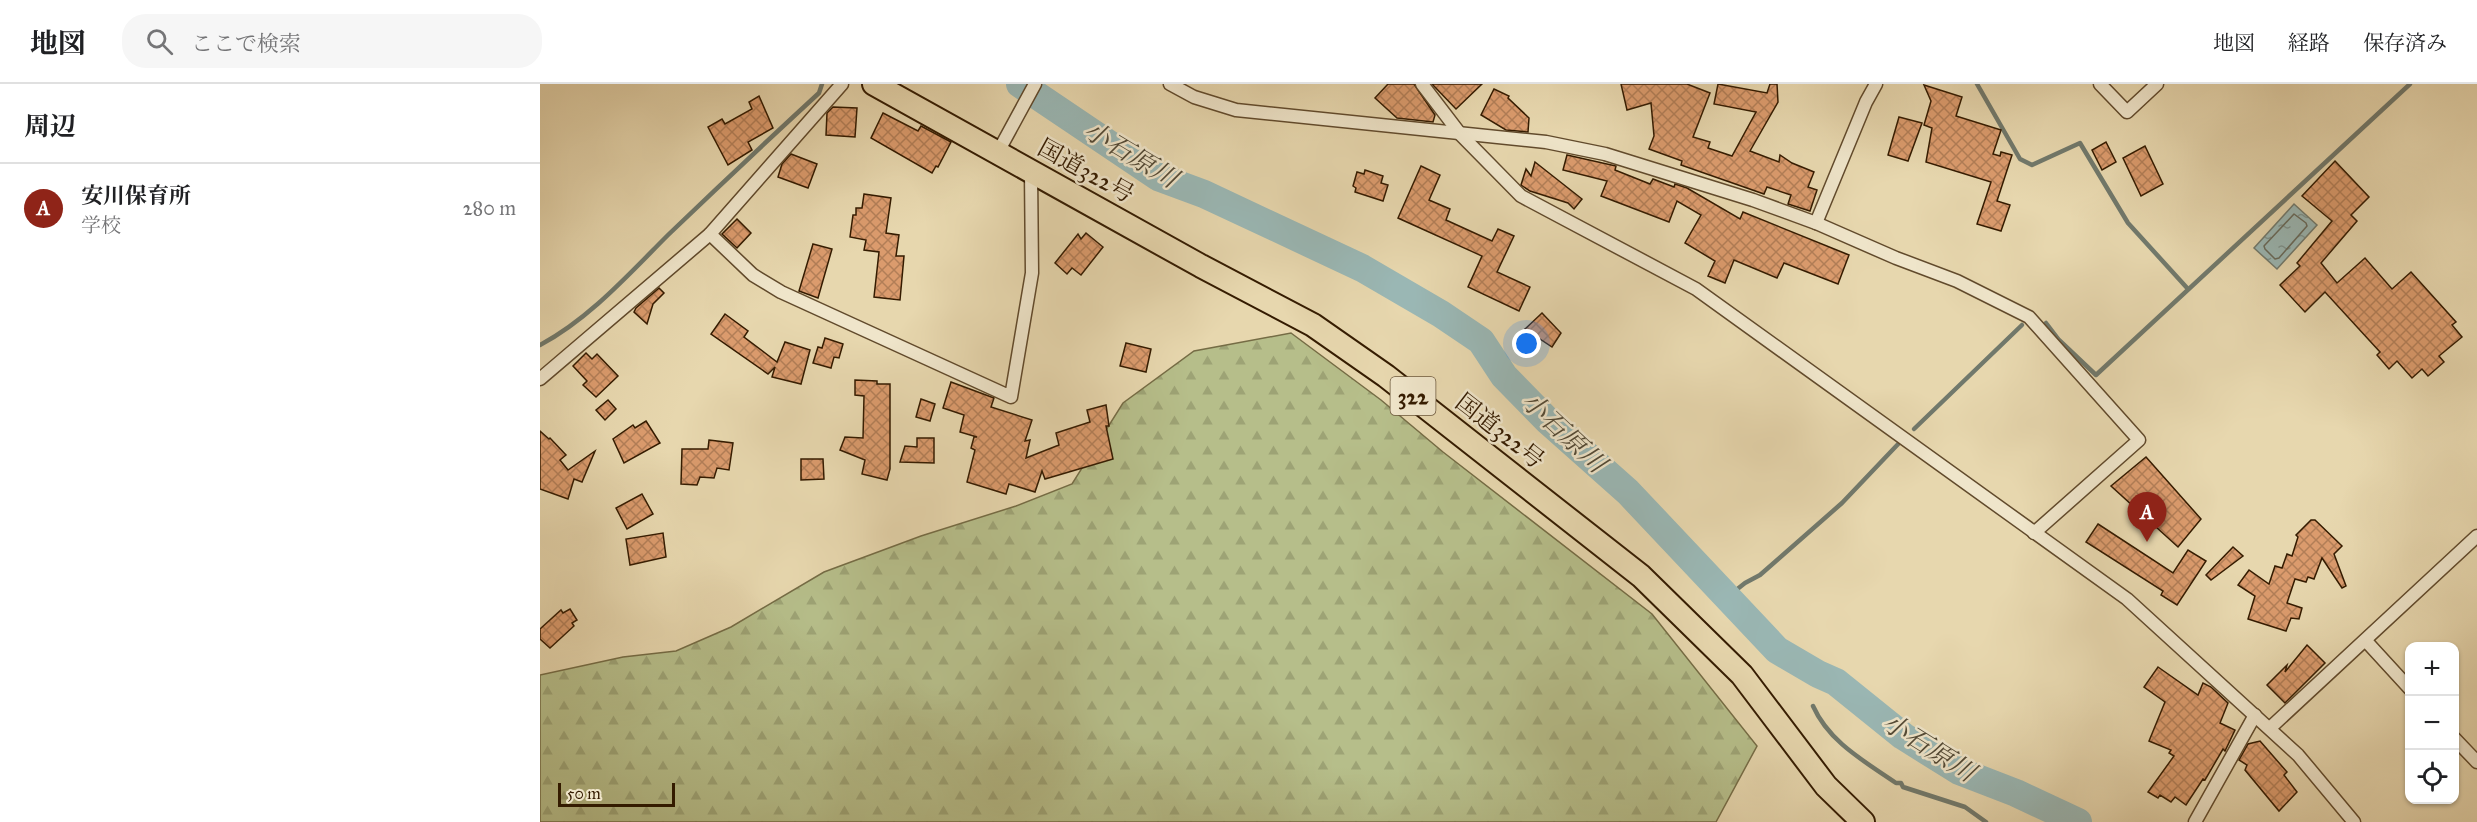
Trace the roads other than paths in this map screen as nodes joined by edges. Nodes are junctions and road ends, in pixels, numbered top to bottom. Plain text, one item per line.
1 (842, 84) edge
2 (874, 84) edge
3 (1035, 84) edge
4 (1170, 84) edge
5 (1422, 84) edge
6 (1876, 84) edge
7 (2100, 84) edge
8 (2157, 84) edge
9 (1461, 135) junction
10 (1002, 142) junction
11 (1031, 172) junction
12 (1816, 223) junction
13 (710, 234) junction
14 (540, 379) edge
15 (2034, 533) junction
16 (2477, 536) edge
17 (2366, 641) junction
18 (2405, 685) edge
19 (2255, 715) junction
20 (2270, 728) junction
21 (2459, 743) edge
22 (2477, 762) edge
23 (1863, 822) edge
24 (2195, 822) edge
25 (2354, 822) edge

1 - 13 street
2 - 10 highway, 国道322号 / 322
3 - 10 street
4 - 9 street
5 - 9 street
6 - 12 street
7 - 8 street
9 - 12 street
9 - 15 street
10 - 11 highway, 国道322号 / 322
11 - 13 street
11 - 23 highway, 国道322号 / 322
12 - 15 street
13 - 14 street
15 - 19 street
16 - 17 street
17 - 18 street
17 - 20 street
19 - 20 street
19 - 24 street
20 - 25 street
21 - 22 street

